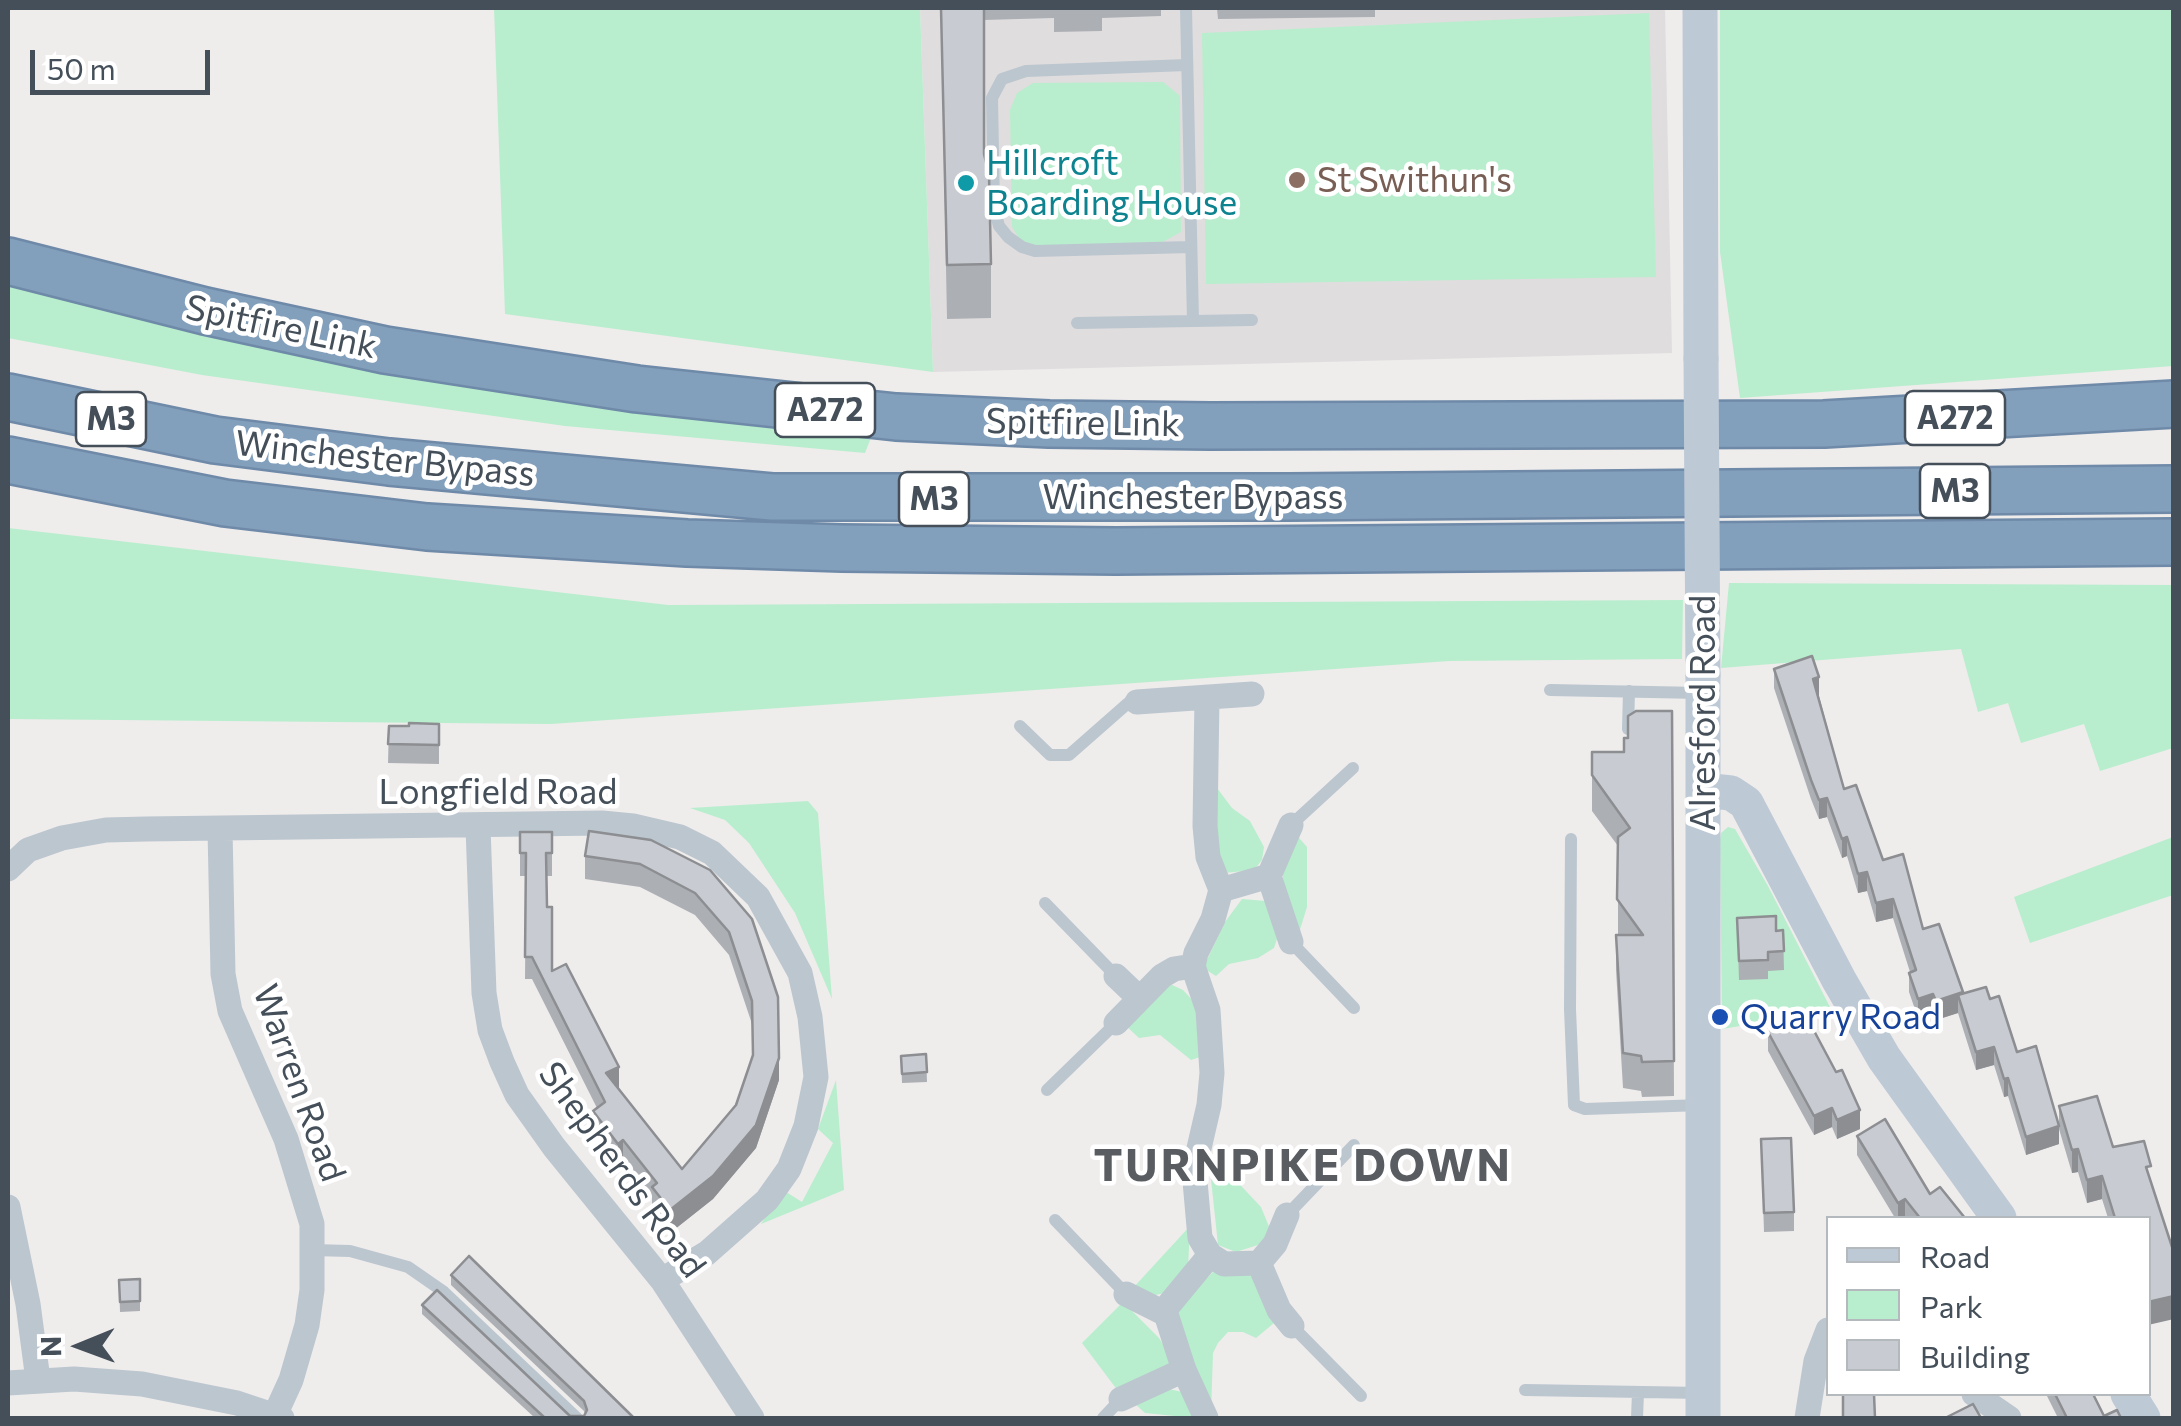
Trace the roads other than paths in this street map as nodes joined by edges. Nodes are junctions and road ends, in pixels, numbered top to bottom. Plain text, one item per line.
1 (1186, 8) edge
2 (1700, 8) edge
3 (1187, 65) junction
4 (1191, 247) junction
5 (8, 262) edge
6 (1252, 320) dead end
7 (1193, 322) junction
8 (1077, 323) dead end
9 (8, 398) edge
10 (2174, 404) edge
11 (8, 460) edge
12 (2174, 489) edge
13 (2174, 542) edge
14 (1703, 684) junction
15 (1550, 690) dead end
16 (1629, 691) junction
17 (1252, 694) dead end
18 (1207, 698) junction
19 (1137, 702) joint
20 (1020, 726) dead end
21 (1628, 741) edge
22 (1352, 768) dead end
23 (1703, 790) junction
24 (1291, 825) joint
25 (478, 826) junction
26 (220, 829) junction
27 (1572, 838) dead end
28 (8, 869) edge
29 (1268, 876) junction
30 (1221, 890) junction
31 (1045, 903) dead end
32 (1290, 942) joint
33 (1193, 966) junction
34 (1116, 976) joint
35 (1138, 998) junction
36 (1354, 1008) dead end
37 (1116, 1023) joint
38 (1048, 1090) dead end
39 (1704, 1105) junction
40 (1354, 1145) dead end
41 (8, 1207) edge
42 (1287, 1215) joint
43 (1998, 1216) edge
44 (1055, 1220) dead end
45 (312, 1250) junction
46 (1210, 1255) junction
47 (1259, 1263) junction
48 (662, 1280) junction
49 (1126, 1294) joint
50 (1166, 1314) junction
51 (1292, 1326) joint
52 (1826, 1335) edge
53 (1184, 1370) junction
54 (38, 1380) junction
55 (8, 1382) edge
56 (1524, 1390) dead end
57 (1638, 1392) junction
58 (1361, 1396) dead end
59 (1977, 1396) edge
60 (2129, 1396) edge
61 (1704, 1406) edge
62 (193, 1407) edge
63 (1112, 1409) edge
64 (278, 1417) edge
65 (577, 1418) edge
66 (752, 1418) edge
67 (1206, 1418) edge
68 (1638, 1418) edge
69 (1807, 1418) edge
70 (2009, 1418) edge
71 (2143, 1418) edge

1 - 3 lane
2 - 14 main road, Alresford Road, bridge
3 - 4 lane
3 - 4 lane
4 - 7 lane
5 - 10 highway, Spitfire Link / A272
6 - 7 lane
7 - 8 lane
9 - 12 highway, Winchester Bypass / M3
11 - 13 highway, Winchester Bypass / M3
14 - 16 lane
14 - 23 main road, Alresford Road
15 - 16 lane
16 - 21 lane
17 - 18 street
18 - 19 street
18 - 30 street
19 - 20 lane
22 - 24 lane
23 - 39 main road, Alresford Road
23 - 43 main road
24 - 29 street
25 - 26 street, Longfield Road
25 - 48 street, Shepherds Road
25 - 48 street, Longfield Road
26 - 28 street, Longfield Road
26 - 45 street, Warren Road
27 - 39 lane
29 - 30 street
29 - 32 street
30 - 33 street
31 - 34 lane
32 - 36 lane
33 - 35 street
33 - 46 street
34 - 35 street
35 - 37 street
37 - 38 lane
39 - 61 main road, Alresford Road
40 - 42 lane
41 - 54 street
42 - 47 street
44 - 49 lane
45 - 64 street, Warren Road
45 - 65 lane
46 - 47 street
46 - 50 street
47 - 51 street
48 - 66 street, Shepherds Road
49 - 50 street
50 - 53 street
51 - 58 lane
52 - 69 street
53 - 63 street
53 - 67 street
54 - 55 street
54 - 62 street
56 - 57 lane
57 - 61 lane
57 - 68 lane
59 - 70 street
60 - 71 main road
62 - 64 street

